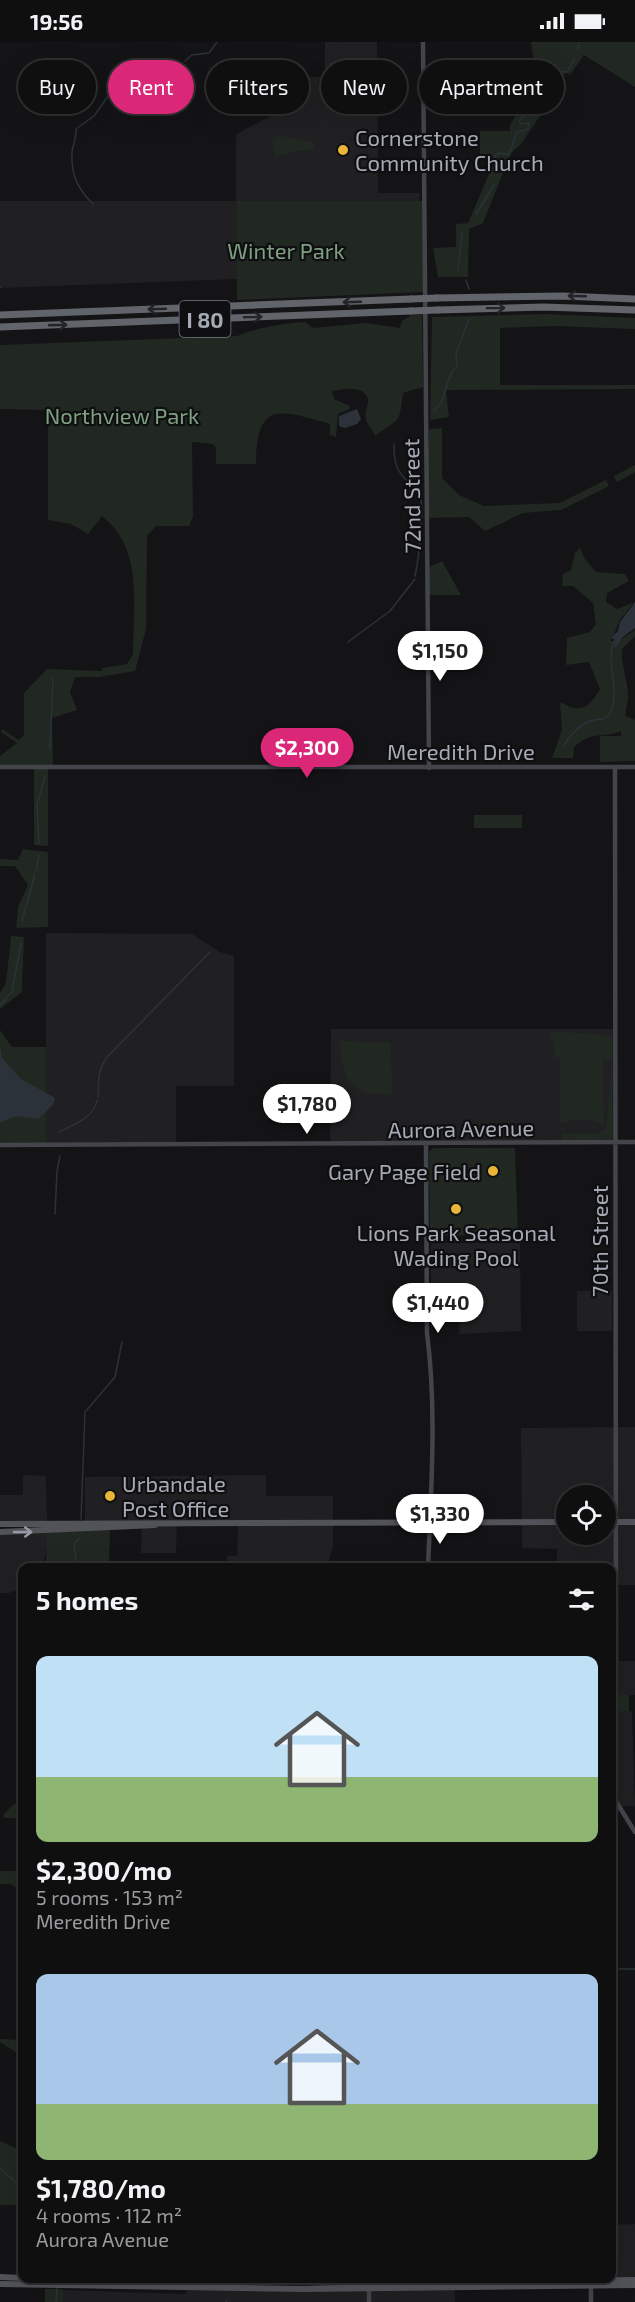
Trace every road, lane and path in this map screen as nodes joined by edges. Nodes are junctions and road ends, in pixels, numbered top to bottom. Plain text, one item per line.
1 (423, 42) edge
2 (635, 298) edge
3 (635, 310) edge
4 (0, 314) edge
5 (0, 327) edge
6 (0, 767) edge
7 (615, 767) junction
8 (635, 767) edge
9 (429, 768) junction
10 (615, 1143) junction
11 (635, 1143) edge
12 (0, 1145) edge
13 (426, 1145) junction
14 (616, 1485) edge
15 (429, 1522) junction
16 (556, 1522) edge
17 (616, 1522) edge
18 (635, 1522) edge
19 (183, 1523) junction
20 (0, 1524) edge
21 (0, 1532) edge
22 (616, 1545) edge
23 (428, 1563) edge
24 (616, 1563) edge
25 (616, 1563) edge
26 (616, 1689) edge
27 (616, 1801) edge
28 (635, 1832) edge
29 (0, 2277) edge
30 (18, 2278) edge
31 (635, 2280) edge
32 (616, 2281) edge
33 (319, 2283) edge
34 (480, 2283) edge
35 (591, 2283) edge
36 (602, 2283) edge
37 (0, 2284) edge
38 (369, 2284) edge
39 (635, 2286) edge
40 (369, 2302) edge
41 (591, 2302) edge

1 - 9 street, 72nd Street
2 -> 4 highway, I 80, bridge
5 -> 3 highway, I 80, bridge
6 - 9 street, Meredith Drive
7 - 8 street, Meredith Drive
7 - 9 street, Meredith Drive
7 - 10 street, 70th Street
10 - 11 street, Aurora Avenue
10 - 13 street, Aurora Avenue
10 - 14 street, 70th Street
12 - 13 street, Aurora Avenue
13 - 15 street
15 - 16 main road
15 - 19 main road
15 - 23 street
17 - 18 main road
19 - 20 main road
21 -> 19 main road
22 - 25 street, 70th Street
24 - 26 street, 70th Street
27 - 28 street
29 - 30 main road
31 - 32 main road
33 - 38 main road
34 - 38 main road
35 - 41 street
36 - 39 main road
37 - 38 main road
38 - 40 street

